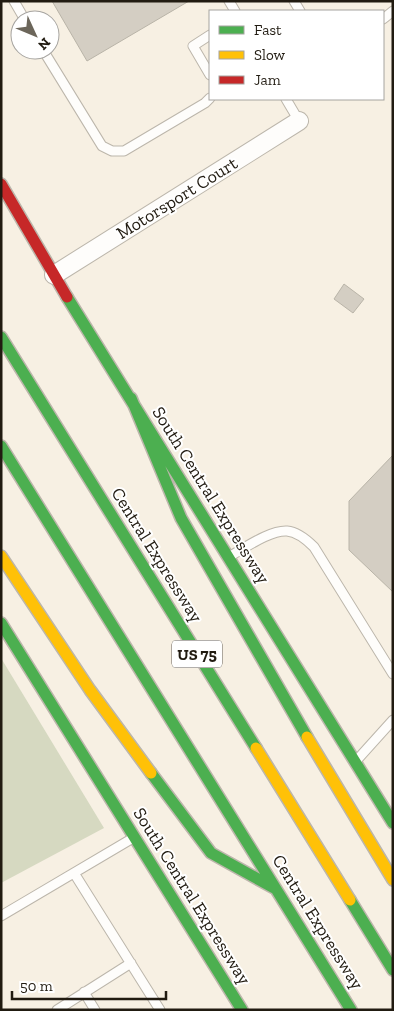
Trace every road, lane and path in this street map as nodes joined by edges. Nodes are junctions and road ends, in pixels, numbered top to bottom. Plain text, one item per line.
1 (209, 36) edge
2 (49, 60) edge
3 (209, 73) edge
4 (209, 99) edge
5 (288, 100) edge
6 (299, 121) joint
7 (1, 184) edge
8 (54, 275) junction
9 (1, 338) edge
10 (131, 398) junction
11 (1, 446) edge
12 (1, 556) edge
13 (228, 556) junction
14 (1, 623) edge
15 (393, 674) edge
16 (393, 720) edge
17 (355, 762) junction
18 (393, 823) edge
19 (134, 838) junction
20 (74, 873) junction
21 (393, 880) edge
22 (276, 889) junction
23 (1, 916) edge
24 (131, 963) junction
25 (393, 970) edge
26 (84, 992) junction
27 (57, 1010) edge
28 (95, 1010) edge
29 (160, 1010) edge
30 (242, 1010) edge
31 (351, 1010) edge

1 - 3 lane
2 - 4 lane
5 - 6 lane
6 - 8 street, Motorsport Court
7 - 8 main road, South Central Expressway
8 - 10 main road, South Central Expressway
9 - 25 main road, Central Expressway / US 75
10 - 13 main road, South Central Expressway
10 - 21 main road
11 - 22 main road, Central Expressway
12 - 22 main road
13 - 15 lane
13 - 17 main road, South Central Expressway
14 - 19 main road, South Central Expressway
16 - 17 lane
17 - 18 main road, South Central Expressway
19 - 20 lane
19 - 30 main road, South Central Expressway
20 - 23 lane
20 - 24 lane
22 - 31 main road, Central Expressway
24 - 26 lane
24 - 29 lane
26 - 27 lane
26 - 28 lane

